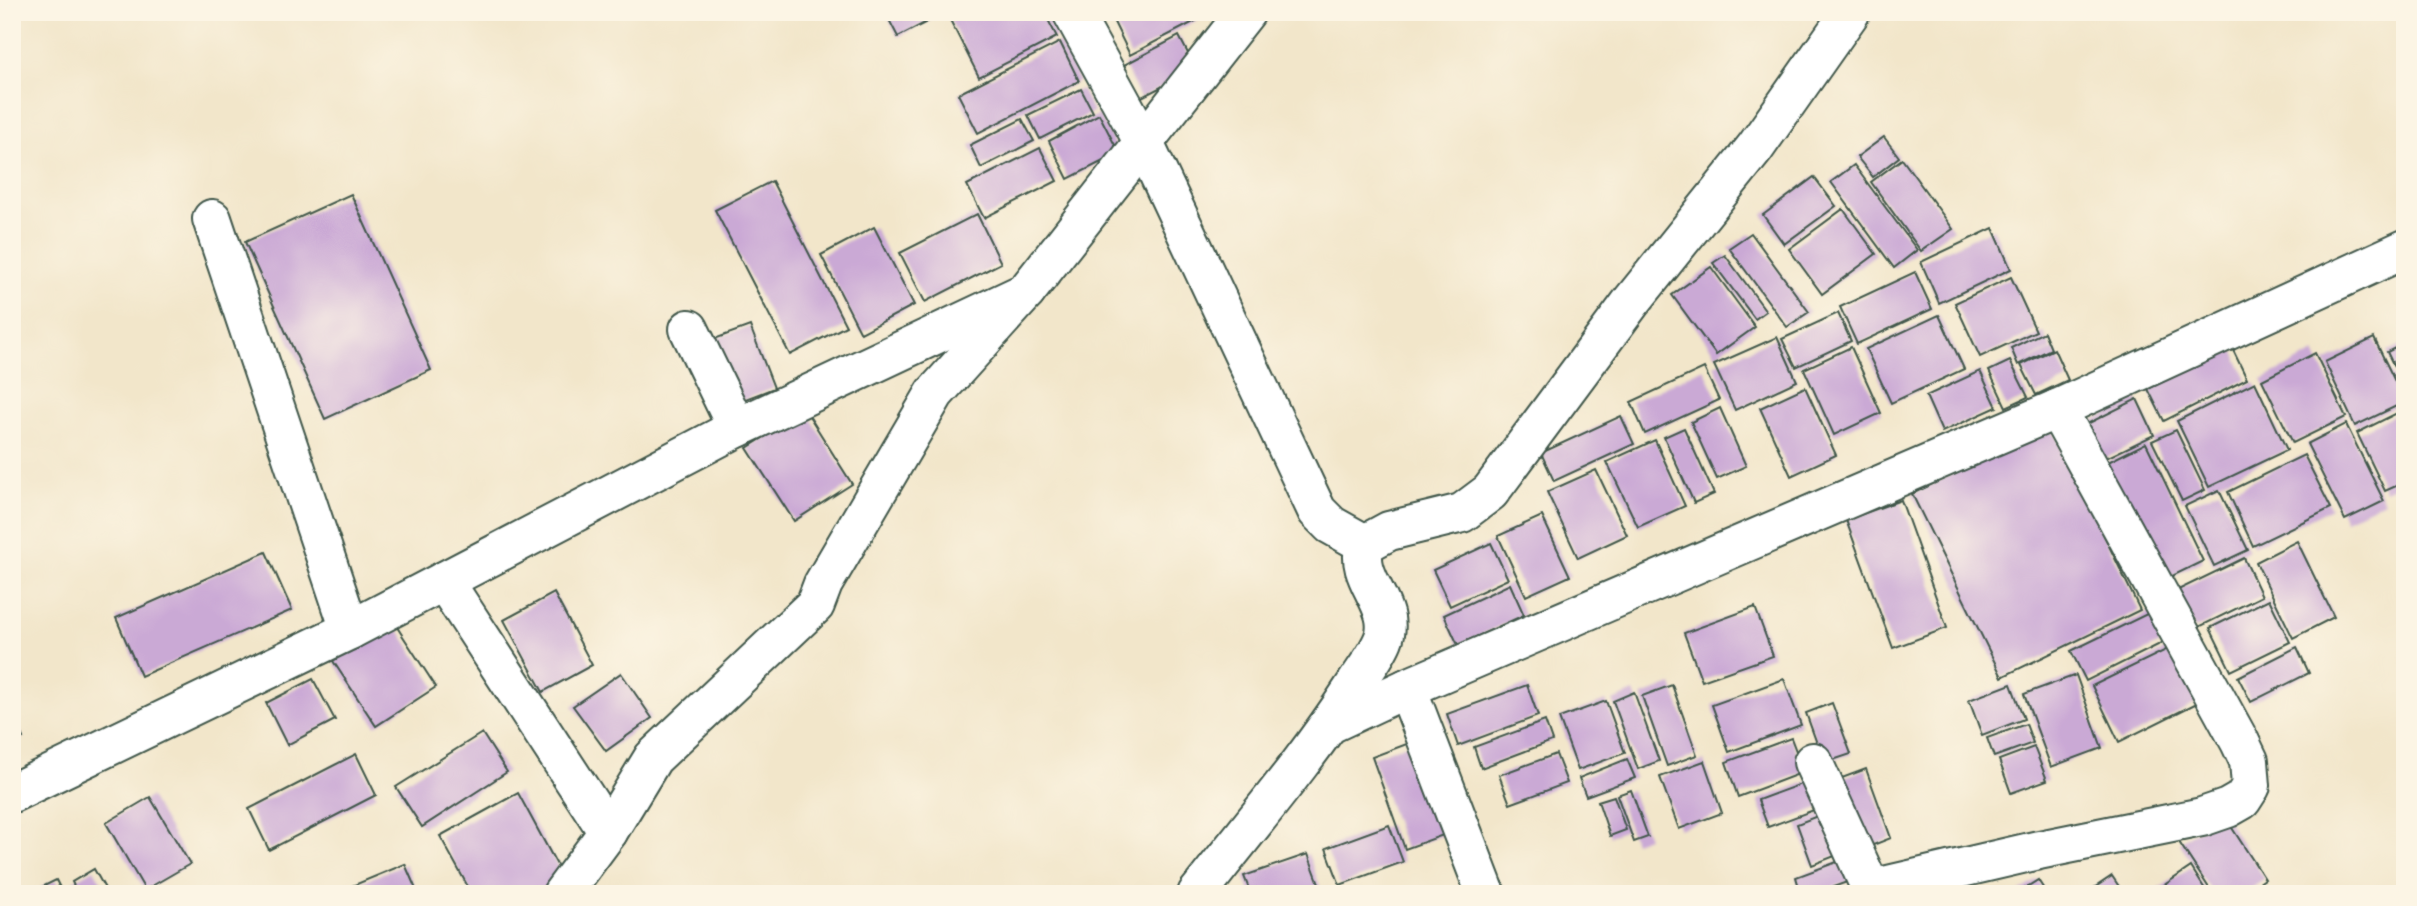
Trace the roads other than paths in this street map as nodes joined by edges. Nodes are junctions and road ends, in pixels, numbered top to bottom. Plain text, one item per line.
1 (1072, 12) edge
2 (1246, 12) edge
3 (1850, 13) edge
4 (1144, 143) junction
5 (212, 219) dead end
6 (2405, 249) edge
7 (1027, 292) junction
8 (689, 329) dead end
9 (2057, 409) junction
10 (737, 428) junction
11 (1365, 544) junction
12 (444, 581) junction
13 (350, 630) junction
14 (1407, 688) junction
15 (1330, 724) junction
16 (1813, 762) dead end
17 (12, 793) edge
18 (608, 832) junction
19 (1867, 892) edge
20 (562, 894) edge
21 (1197, 894) edge
22 (1486, 894) edge

1 - 4 street
2 - 4 street
3 - 11 street
4 - 7 street
4 - 11 street
5 - 13 street
6 - 9 street
7 - 10 street
7 - 18 street
8 - 10 street
9 - 14 street
9 - 19 street
10 - 12 street
11 - 15 street
12 - 13 street
12 - 18 street
13 - 17 street
14 - 15 street
14 - 22 street
15 - 21 street
16 - 19 street
18 - 20 street

